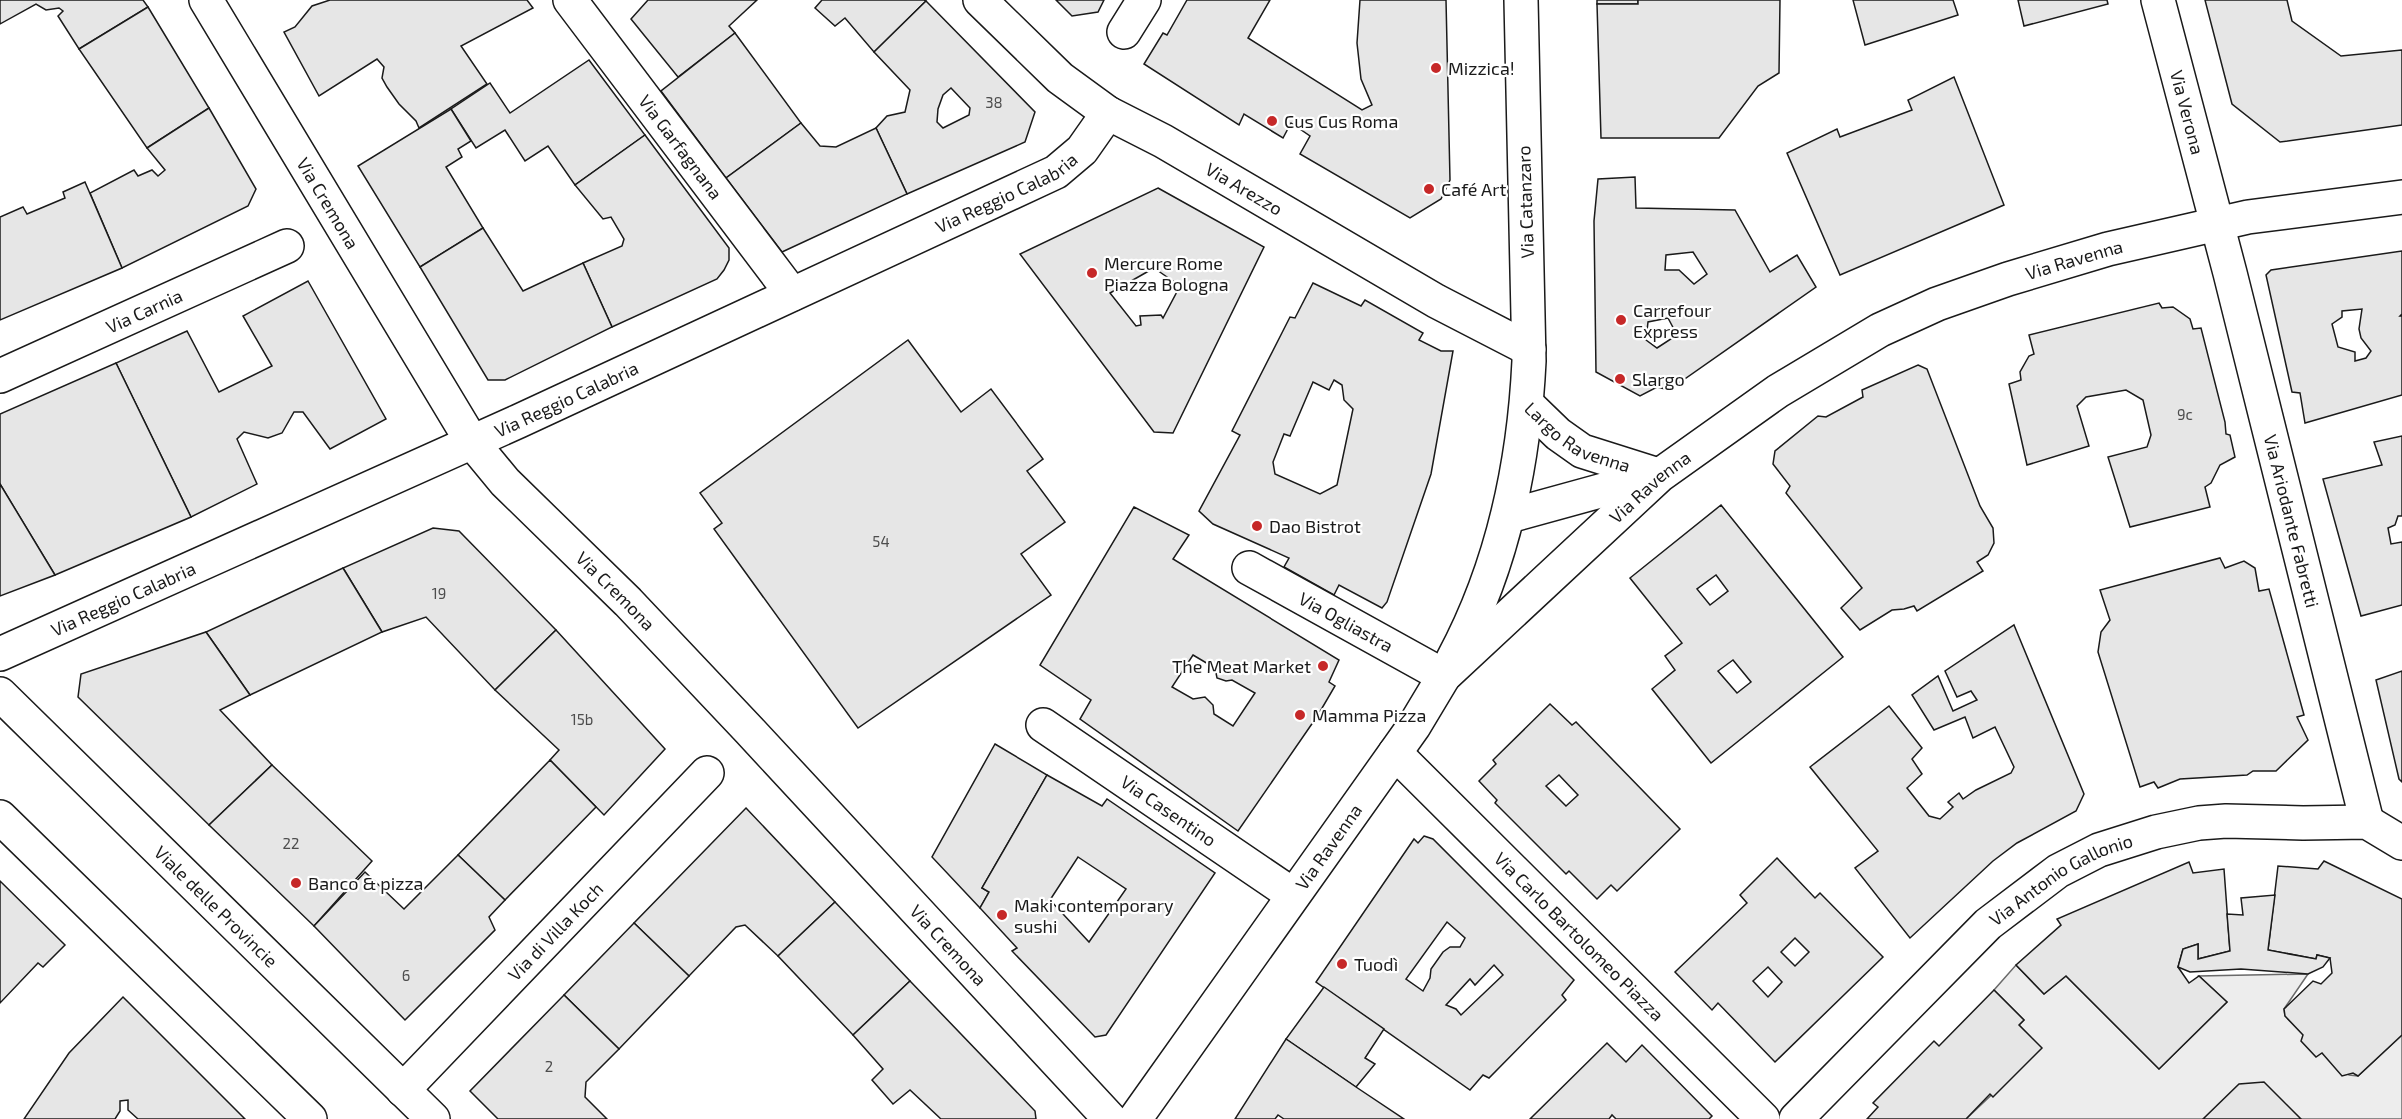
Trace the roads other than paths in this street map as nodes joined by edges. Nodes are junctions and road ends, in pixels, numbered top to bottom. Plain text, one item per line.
1 (206, 0) edge
2 (570, 0) edge
3 (980, 0) edge
4 (1144, 0) edge
5 (1521, 0) edge
6 (2158, 0) edge
7 (1124, 32) dead end
8 (1108, 113) junction
9 (2402, 197) edge
10 (2217, 223) junction
11 (287, 246) dead end
12 (792, 294) junction
13 (1529, 349) junction
14 (0, 376) edge
15 (1527, 404) junction
16 (472, 442) junction
17 (1660, 475) junction
18 (1509, 516) junction
19 (1249, 568) dead end
20 (0, 654) edge
21 (1444, 676) junction
22 (0, 694) edge
23 (1043, 725) dead end
24 (1395, 753) junction
25 (707, 773) dead end
26 (0, 817) edge
27 (2367, 822) junction
28 (2402, 843) edge
29 (1293, 895) junction
30 (403, 1090) junction
31 (310, 1119) edge
32 (433, 1119) edge
33 (1110, 1119) edge
34 (1135, 1119) edge
35 (1763, 1119) edge
36 (1796, 1119) edge

1 - 16 street, Via Cremona
2 - 12 street, Via Garfagnana
3 - 8 street, Via Arezzo
4 - 7 street
5 - 13 street, Via Catanzaro
6 - 10 street, Via Verona
8 - 12 street, Via Reggio Calabria
8 - 13 street, Via Arezzo
9 - 10 street, Via Ravenna
10 - 17 street, Via Ravenna
10 - 27 street, Via Ariodante Fabretti
11 - 14 street, Via Carnia
12 - 16 street, Via Reggio Calabria
13 - 15 street, Via Catanzaro
15 - 17 street, Largo Ravenna
15 - 18 street, Largo Ravenna
16 - 20 street, Via Reggio Calabria
16 - 33 street, Via Cremona
17 - 18 street, Largo Ravenna
17 - 21 street, Via Ravenna
18 - 21 street, Largo Ravenna
19 - 21 street, Via Ogliastra
21 - 24 street, Via Ravenna
22 - 30 street, Viale delle Provincie
23 - 29 street, Via Casentino
24 - 29 street, Via Ravenna
24 - 35 street, Via Carlo Bartolomeo Piazza
25 - 30 street, Via di Villa Koch
26 - 31 street
27 - 28 street
27 - 36 street, Via Antonio Gallonio
29 - 34 street, Via Ravenna
30 - 32 street, Viale delle Provincie

